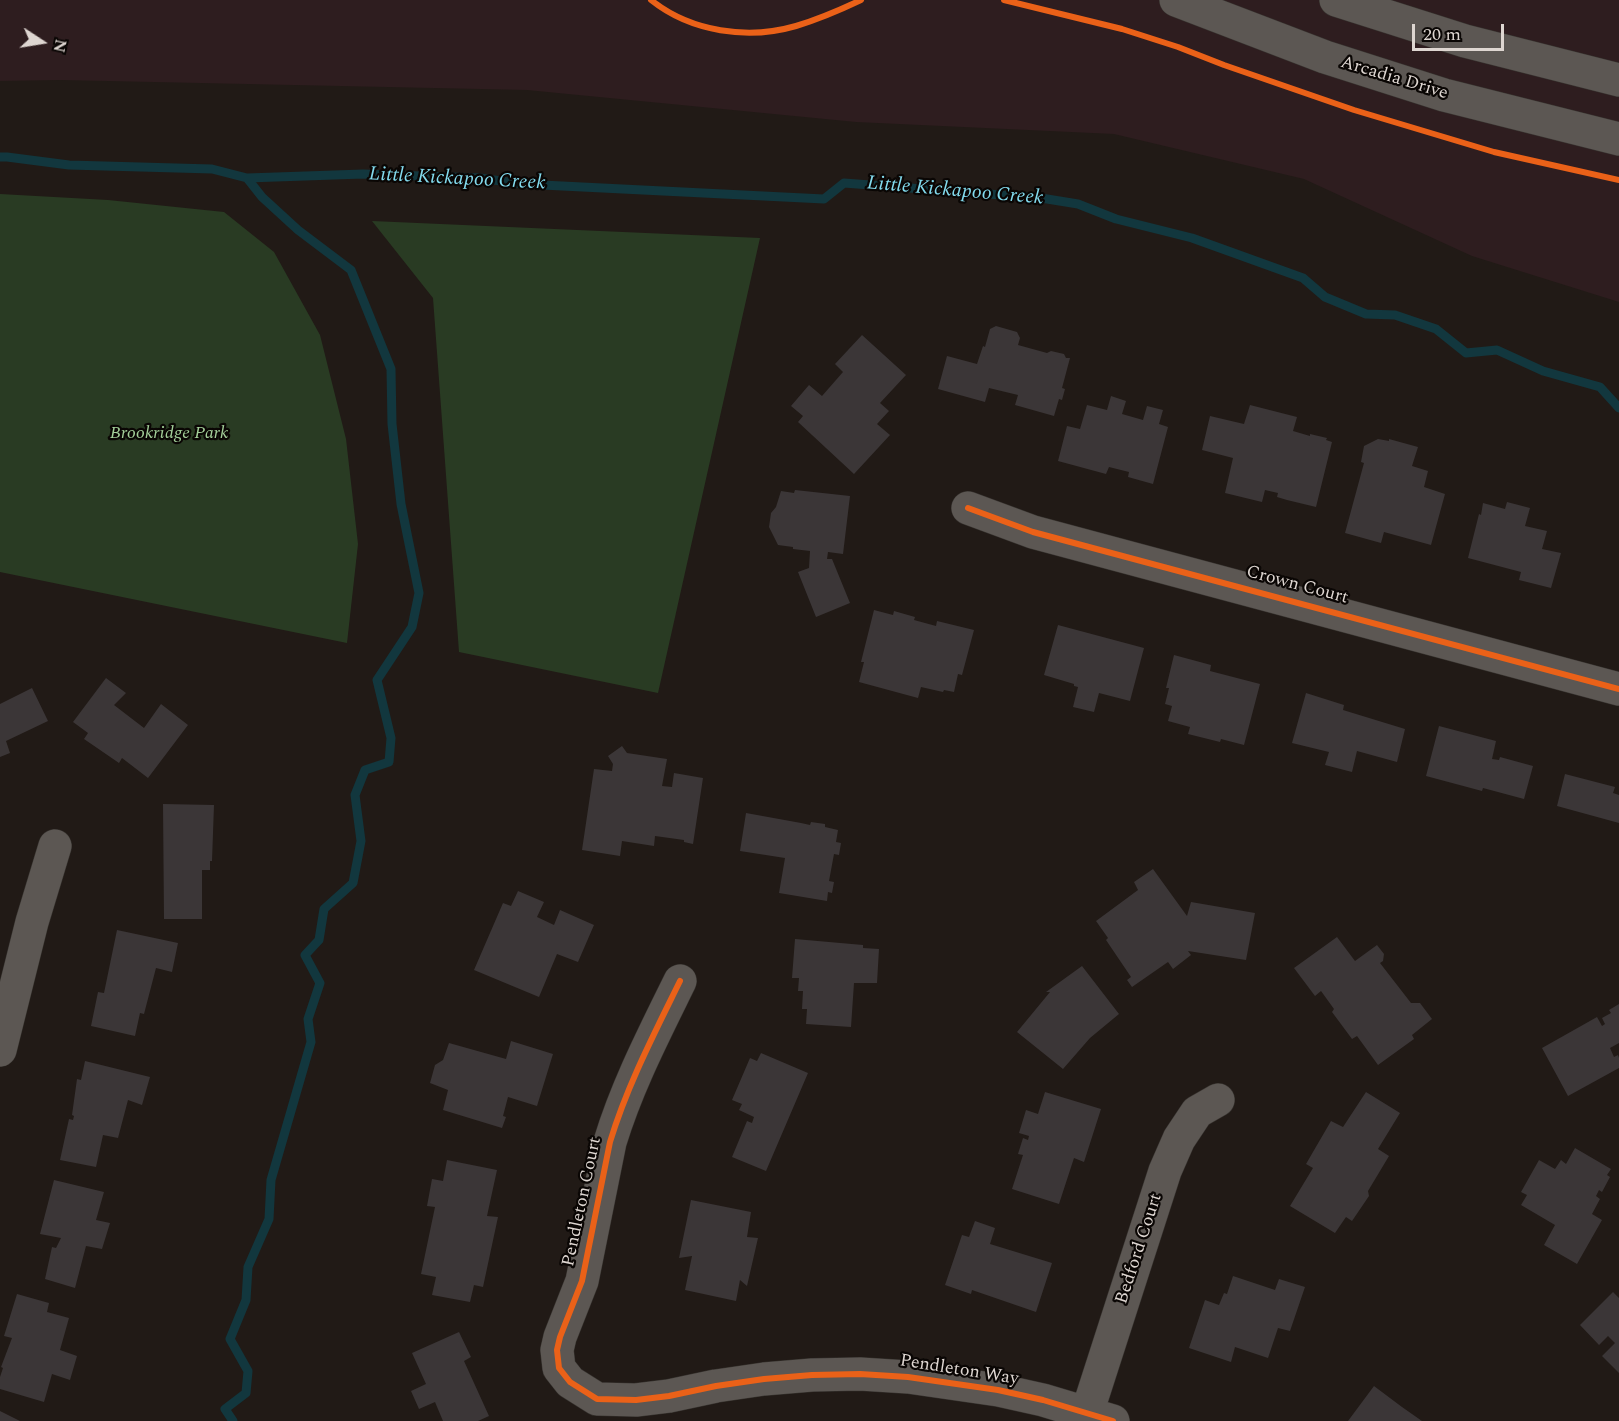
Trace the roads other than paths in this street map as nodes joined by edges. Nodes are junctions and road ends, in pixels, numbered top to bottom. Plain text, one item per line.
1 (1176, 0) edge
2 (1336, 0) edge
3 (1619, 80) edge
4 (1619, 139) edge
5 (968, 508) dead end
6 (1619, 688) edge
7 (55, 846) dead end
8 (680, 981) dead end
9 (0, 1050) edge
10 (1218, 1100) dead end
11 (584, 1391) joint
12 (1100, 1417) edge

1 - 4 street, Arcadia Drive
2 - 3 street
5 - 6 street, Crown Court
7 - 9 street
8 - 11 street, Pendleton Court
10 - 12 street, Bedford Court
11 - 12 street, Pendleton Way

